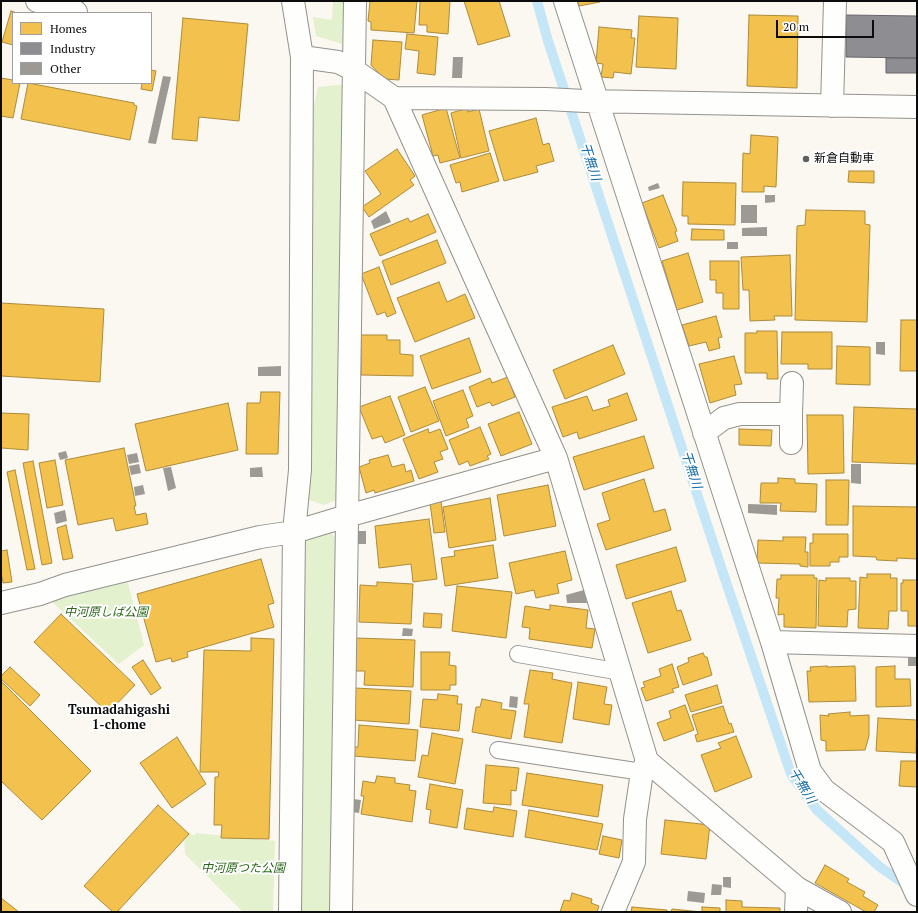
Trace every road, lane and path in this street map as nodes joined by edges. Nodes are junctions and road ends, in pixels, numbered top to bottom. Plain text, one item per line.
1 (37, 1) edge
2 (292, 1) edge
3 (355, 1) edge
4 (565, 1) edge
5 (835, 1) edge
6 (77, 9) edge
7 (302, 57) junction
8 (354, 70) junction
9 (394, 98) junction
10 (591, 101) junction
11 (832, 106) junction
12 (917, 107) edge
13 (792, 383) dead end
14 (791, 414) junction
15 (704, 433) junction
16 (791, 442) dead end
17 (556, 458) junction
18 (347, 516) junction
19 (294, 532) junction
20 (1, 603) edge
21 (772, 642) junction
22 (917, 646) edge
23 (518, 654) dead end
24 (621, 672) junction
25 (498, 750) dead end
26 (645, 766) junction
27 (797, 888) junction
28 (917, 895) edge
29 (290, 912) edge
30 (340, 912) edge
31 (613, 912) edge
32 (796, 912) edge
33 (840, 912) edge

1 - 6 street
2 - 7 street
3 - 8 street
4 - 10 street
5 - 11 street
7 - 8 street
7 - 19 street
8 - 9 street
8 - 18 street
9 - 10 street
9 - 17 street
10 - 11 street
10 - 15 street
11 - 12 street
13 - 14 street
14 - 15 street
14 - 16 street
15 - 21 street
17 - 18 street
17 - 24 street
18 - 19 street
18 - 30 street
19 - 20 street
19 - 29 street
21 - 22 street
21 - 28 street
23 - 24 lane
24 - 26 street
25 - 26 lane
26 - 27 street
26 - 31 street
27 - 32 street
27 - 33 street

